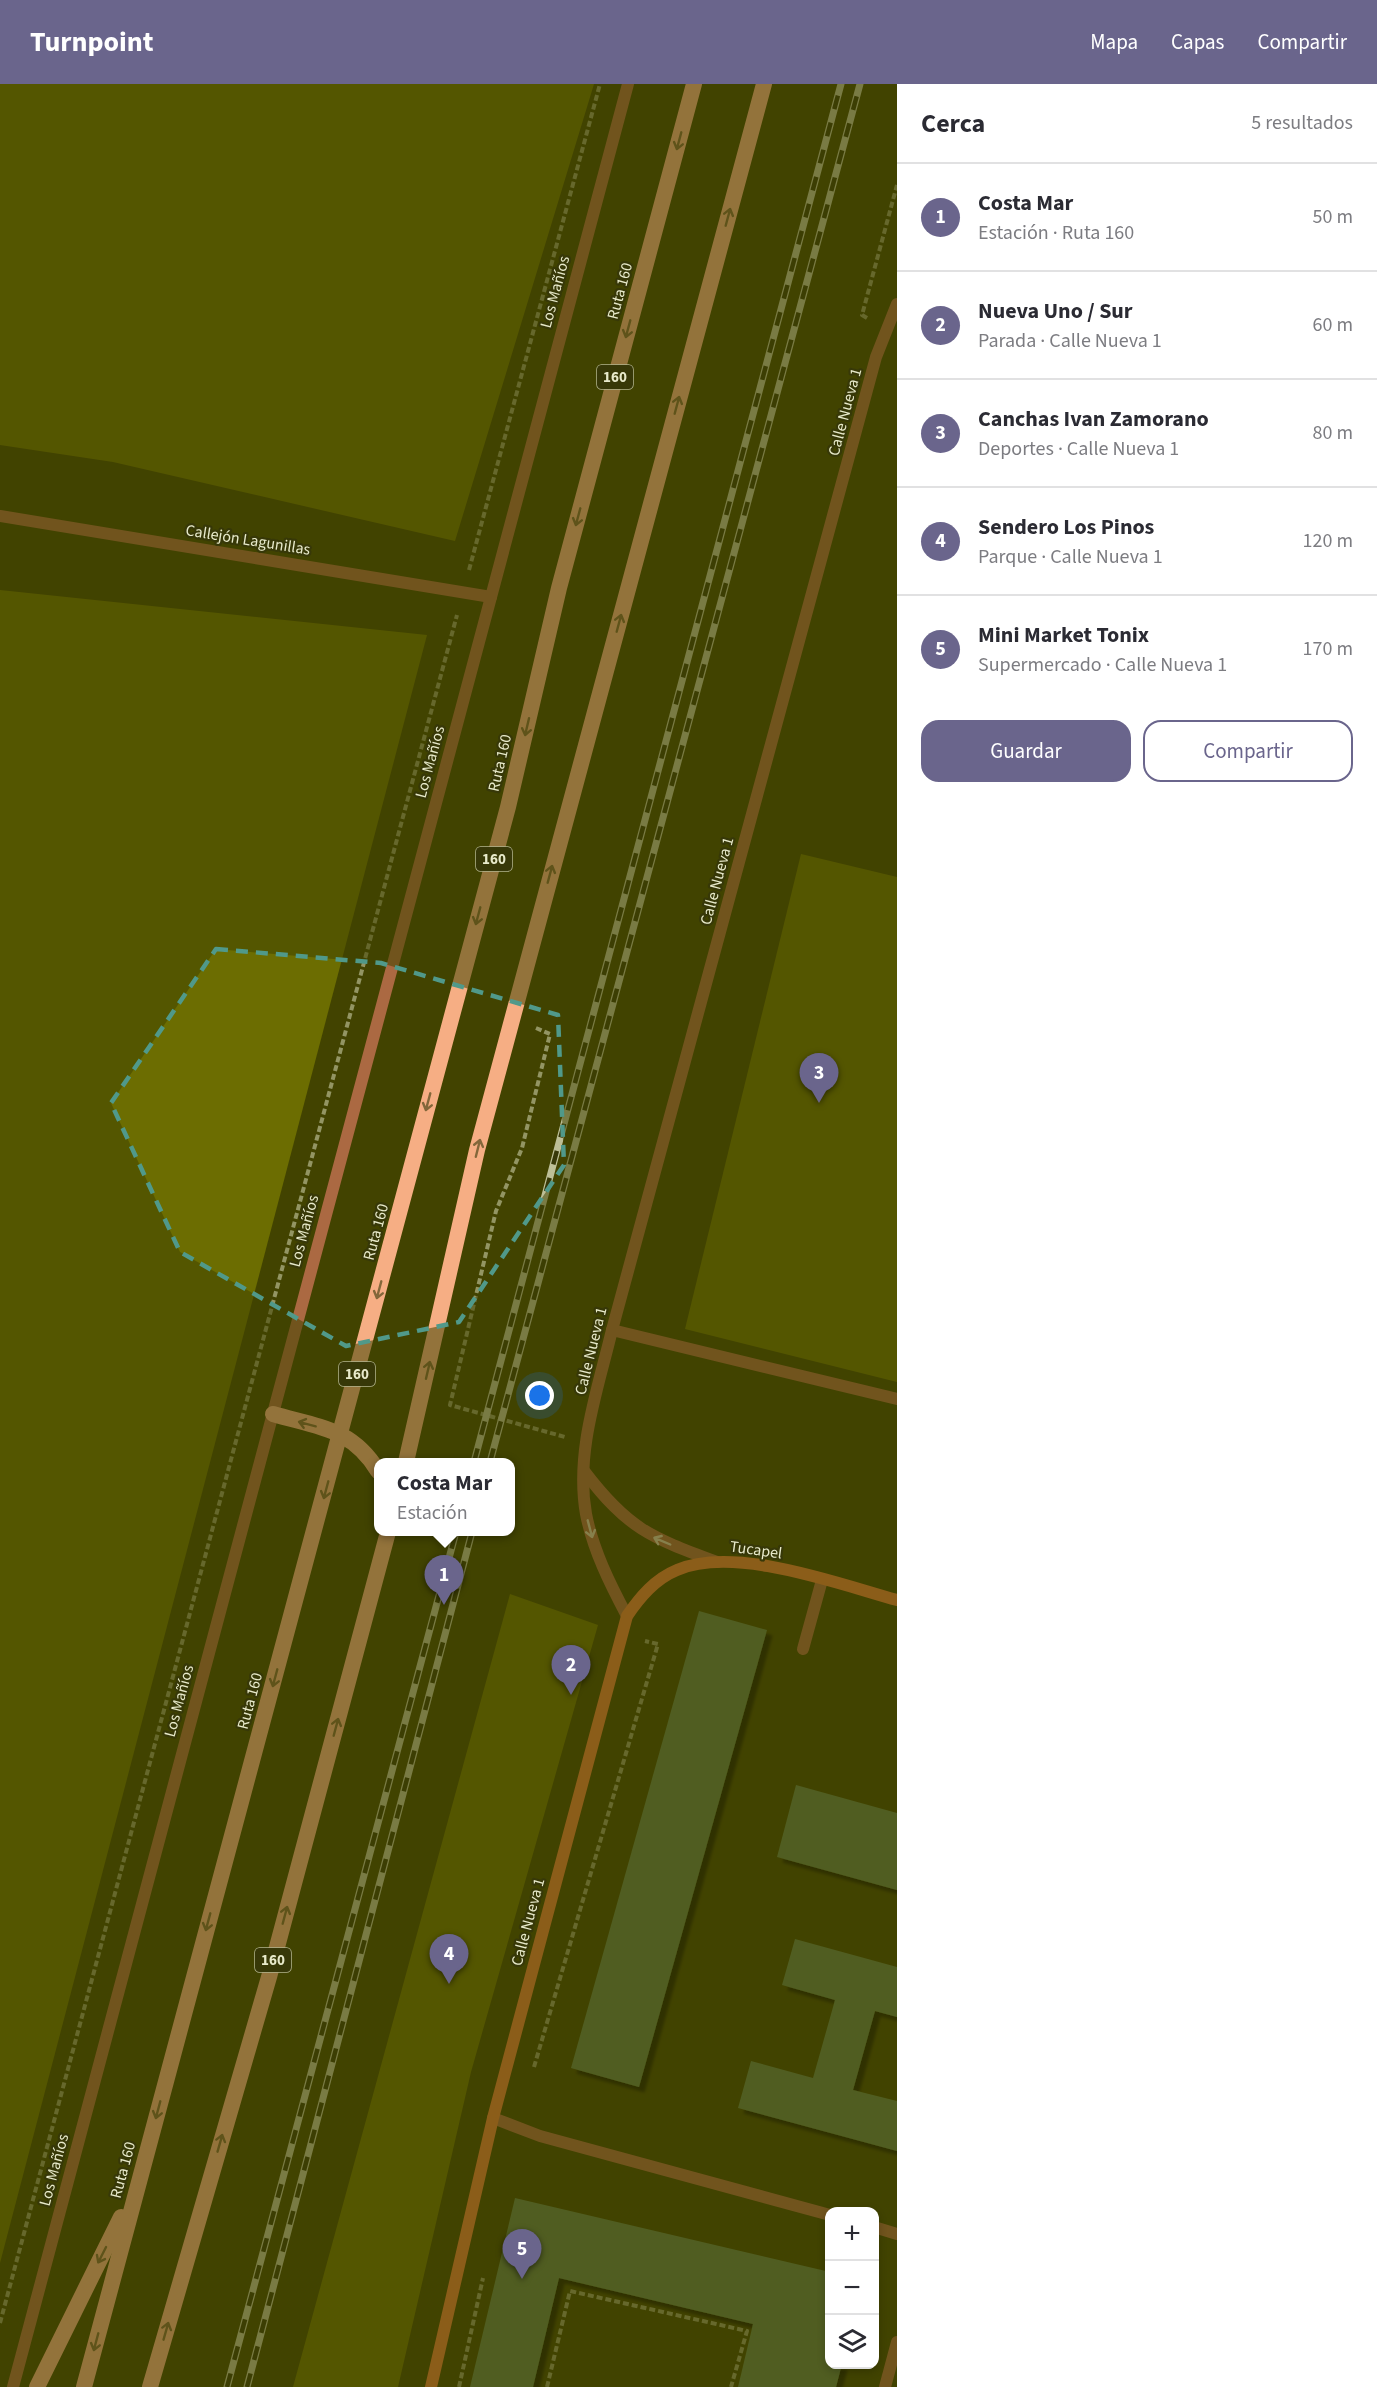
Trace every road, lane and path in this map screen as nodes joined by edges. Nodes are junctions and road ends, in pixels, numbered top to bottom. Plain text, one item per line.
1 (600, 84) edge
2 (628, 84) edge
3 (694, 84) edge
4 (764, 84) edge
5 (897, 185) edge
6 (897, 304) edge
7 (885, 331) junction
8 (0, 516) edge
9 (463, 592) junction
10 (491, 597) junction
11 (512, 1019) junction
12 (612, 1330) junction
13 (897, 1399) edge
14 (273, 1414) junction
15 (342, 1433) junction
16 (565, 1437) junction
17 (586, 1442) junction
18 (565, 1448) dead end
19 (407, 1458) edge
20 (374, 1466) edge
21 (584, 1471) junction
22 (387, 1536) edge
23 (717, 1562) junction
24 (822, 1580) junction
25 (897, 1600) edge
26 (627, 1616) junction
27 (622, 1634) junction
28 (803, 1649) dead end
29 (533, 2070) dead end
30 (493, 2118) junction
31 (138, 2184) junction
32 (825, 2214) edge
33 (879, 2229) edge
34 (897, 2234) edge
35 (484, 2274) dead end
36 (0, 2323) edge
37 (897, 2342) edge
38 (13, 2387) edge
39 (37, 2387) edge
40 (84, 2387) edge
41 (150, 2387) edge
42 (431, 2387) edge
43 (459, 2387) edge
44 (548, 2387) edge
45 (731, 2387) edge
46 (885, 2387) edge

1 - 9 path
2 - 10 street, Los Mañíos
3 -> 15 highway, Ruta 160 / 160
11 -> 4 highway
5 - 7 path
6 - 7 street, Calle Nueva 1
7 - 12 street, Calle Nueva 1
8 - 9 street, Callejón Lagunillas
9 - 10 street, Callejón Lagunillas
9 - 36 path
10 - 14 street, Los Mañíos
11 - 16 path
19 -> 11 highway
12 - 13 street
12 - 17 street, Calle Nueva 1
15 -> 14 highway
14 - 38 street, Los Mañíos
15 - 20 highway
15 -> 31 highway, Ruta 160 / 160
16 - 17 path
16 - 18 path
17 - 21 street, Calle Nueva 1
23 -> 21 street
21 -> 26 street, Calle Nueva 1
41 -> 22 highway, 160
23 - 24 main road, Tucapel
23 - 26 main road, Tucapel
24 - 25 main road, Tucapel
24 - 28 street
26 - 27 main road, Calle Nueva 1
27 - 29 path
27 - 30 main road, Calle Nueva 1
30 - 32 street
30 - 42 main road, Calle Nueva 1
31 -> 39 highway
31 -> 40 highway, Ruta 160 / 160
33 - 34 street
35 - 43 path
37 - 46 street
44 - 45 path

